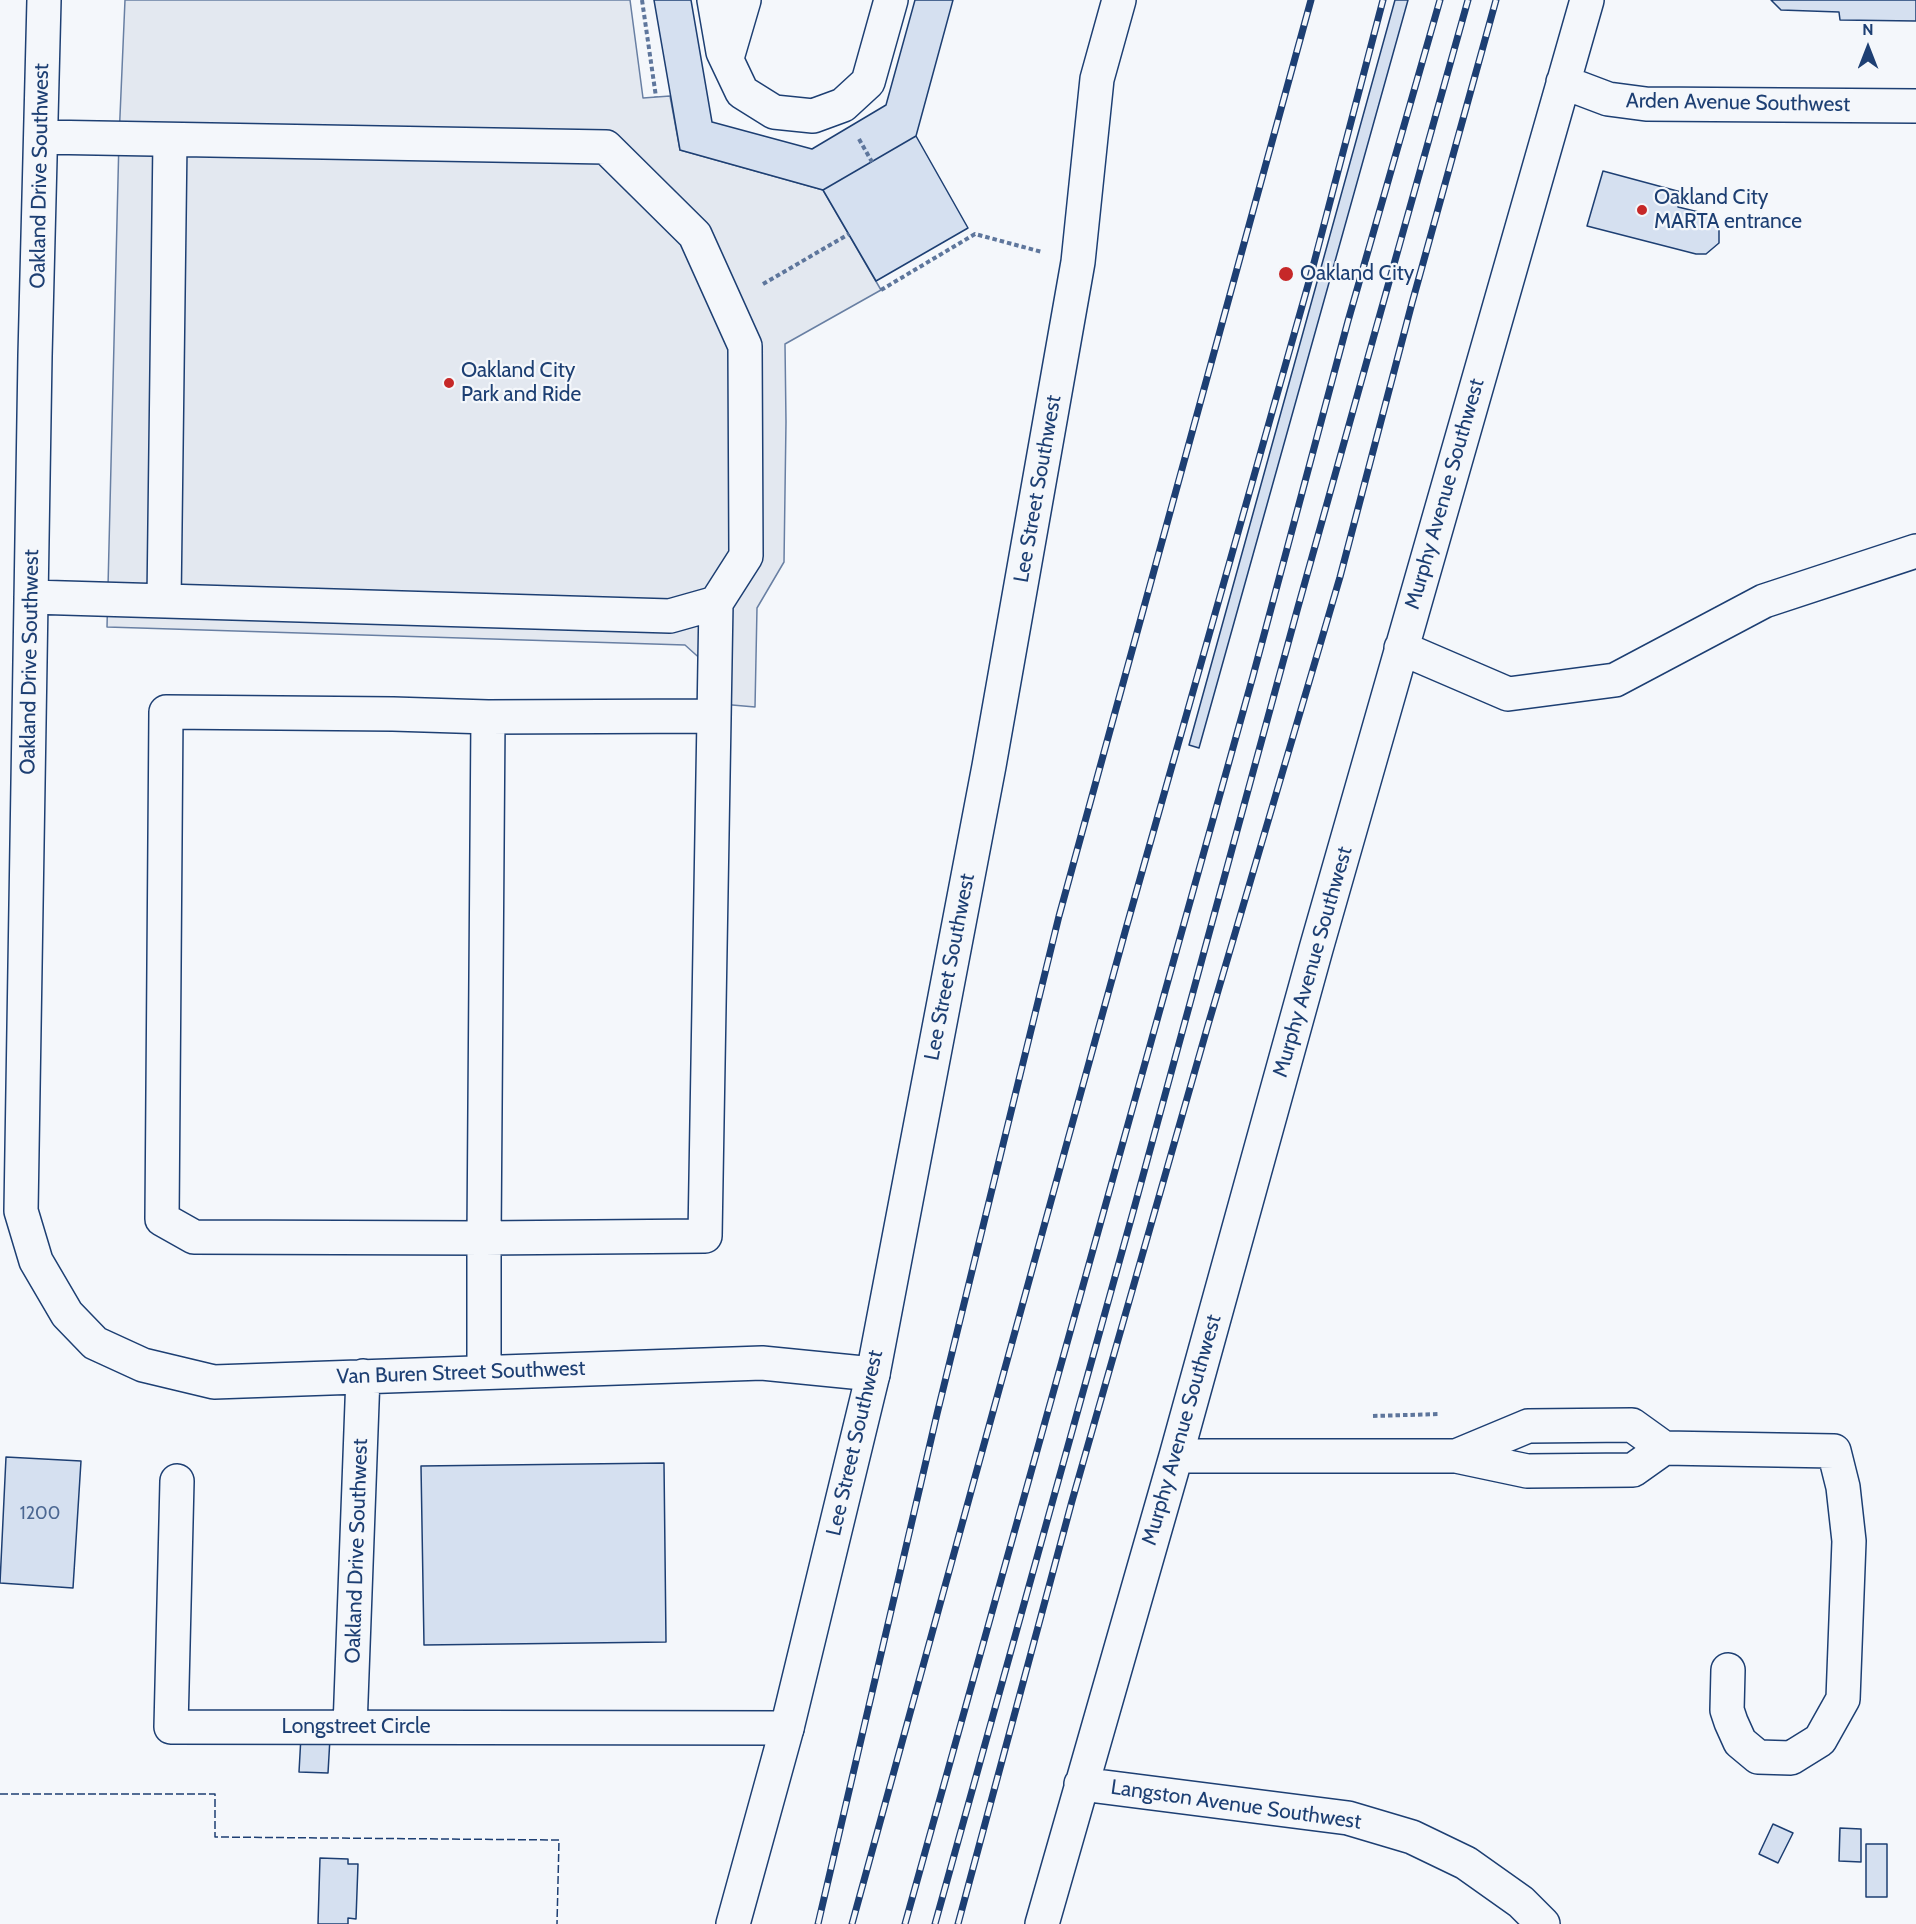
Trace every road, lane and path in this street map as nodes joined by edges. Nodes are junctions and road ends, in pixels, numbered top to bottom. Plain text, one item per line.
1 (44, 0) edge
2 (642, 0) edge
3 (714, 0) edge
4 (744, 0) edge
5 (891, 0) edge
6 (1119, 0) edge
7 (1587, 0) edge
8 (727, 60) junction
9 (1563, 82) junction
10 (656, 97) dead end
11 (1916, 106) edge
12 (41, 137) junction
13 (859, 139) dead end
14 (170, 140) junction
15 (872, 162) dead end
16 (849, 234) dead end
17 (1078, 262) junction
18 (763, 284) dead end
19 (881, 290) dead end
20 (1916, 552) edge
21 (31, 597) junction
22 (164, 601) junction
23 (716, 603) junction
24 (1401, 648) junction
25 (713, 716) junction
26 (488, 717) junction
27 (484, 1238) junction
28 (67, 1314) joint
29 (484, 1372) junction
30 (873, 1374) junction
31 (363, 1376) junction
32 (1440, 1414) dead end
33 (1371, 1416) dead end
34 (1664, 1448) junction
35 (1176, 1456) junction
36 (1456, 1456) junction
37 (177, 1481) dead end
38 (1728, 1670) dead end
39 (350, 1726) junction
40 (787, 1728) junction
41 (1081, 1784) junction
42 (733, 1924) edge
43 (1042, 1924) edge
44 (1543, 1924) edge

1 - 12 street, Oakland Drive Southwest
2 - 10 path
3 - 8 street
4 - 8 street
5 - 8 street
6 - 17 street, Lee Street Southwest
7 - 9 street, Murphy Avenue Southwest
9 - 11 street, Arden Avenue Southwest
9 - 24 street, Murphy Avenue Southwest
12 - 14 street
12 - 21 street, Oakland Drive Southwest
13 - 15 path
14 - 22 street
14 - 23 street
16 - 18 path
17 - 19 path
17 - 30 street, Lee Street Southwest
20 - 24 street
21 - 22 street
21 - 28 street, Oakland Drive Southwest
22 - 23 street
23 - 25 street
24 - 35 street, Murphy Avenue Southwest
25 - 26 street
25 - 27 street
26 - 27 street
26 - 27 street
27 - 29 street
28 - 31 street, Van Buren Street Southwest
29 - 30 street, Van Buren Street Southwest
29 - 31 street, Van Buren Street Southwest
30 - 40 street, Lee Street Southwest
31 - 39 street, Oakland Drive Southwest
32 - 33 path
34 - 36 street
34 - 36 street
34 - 38 street
35 - 36 street
35 - 41 street, Murphy Avenue Southwest
37 - 39 street, Longstreet Circle
39 - 40 street, Longstreet Circle
40 - 42 street, Lee Street Southwest
41 - 43 street, Murphy Avenue Southwest
41 - 44 street, Langston Avenue Southwest

